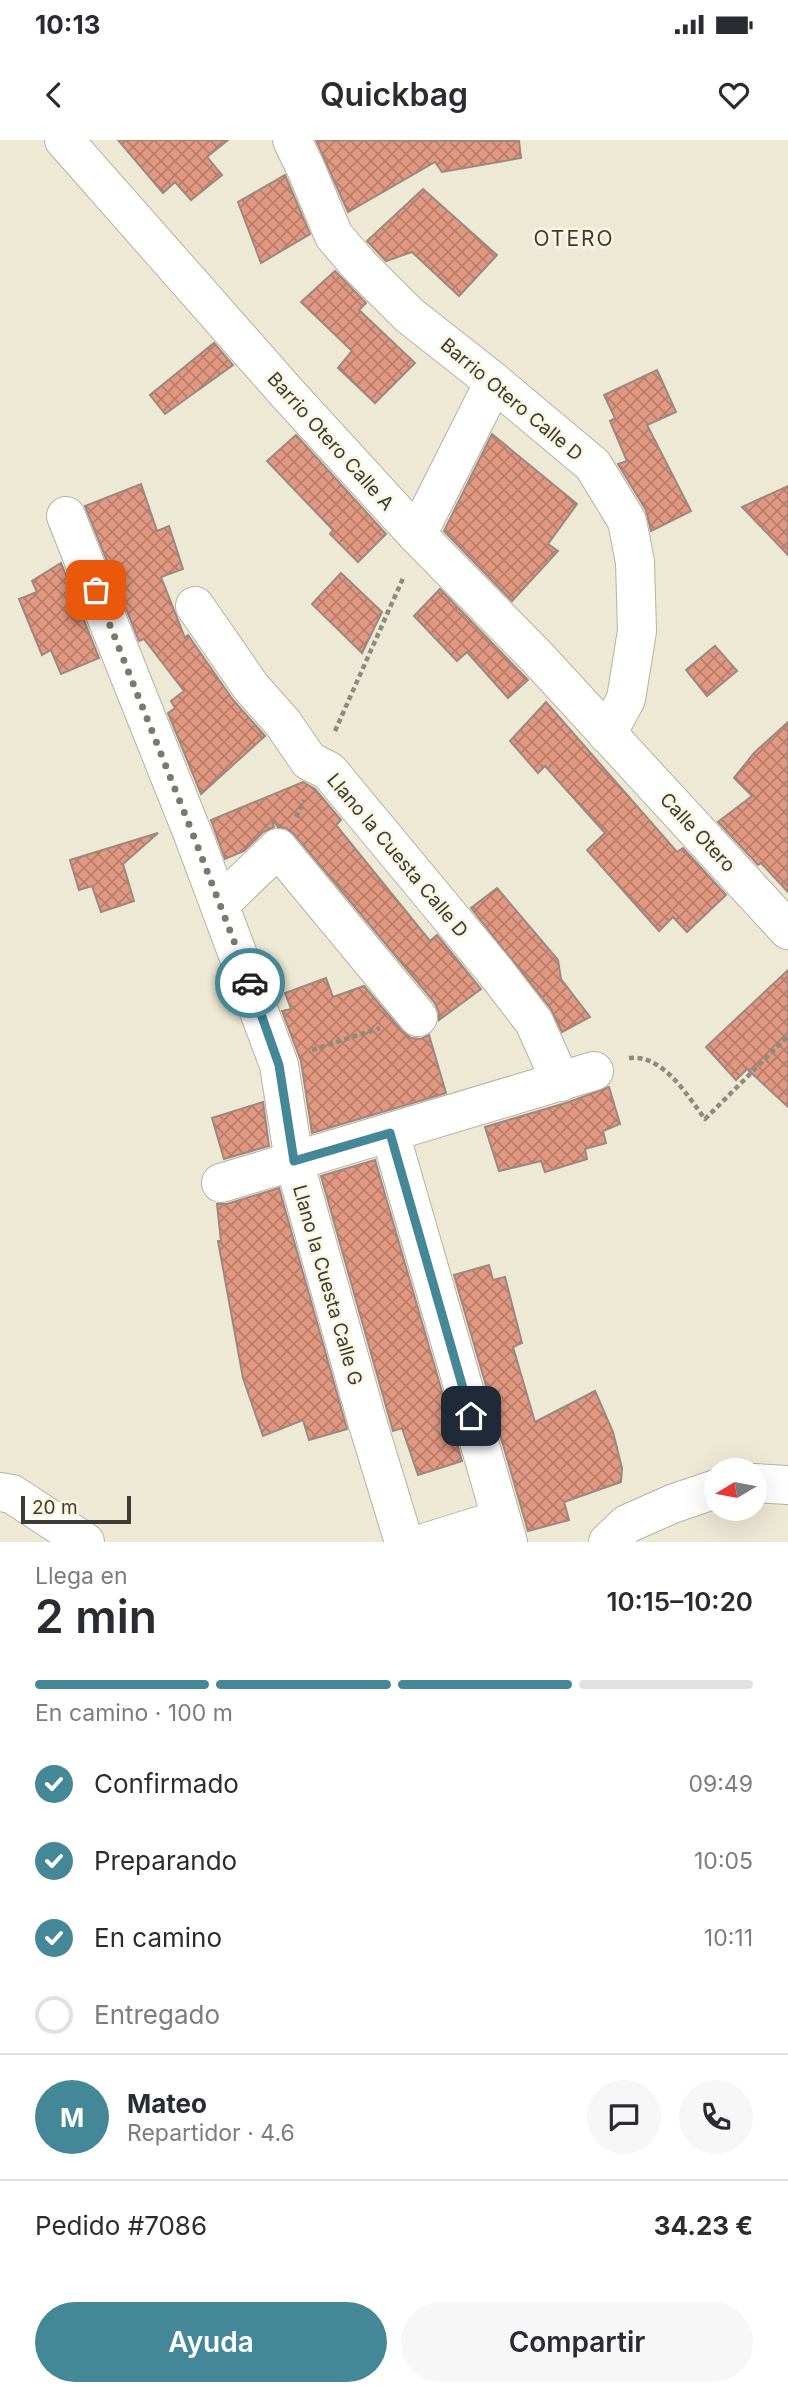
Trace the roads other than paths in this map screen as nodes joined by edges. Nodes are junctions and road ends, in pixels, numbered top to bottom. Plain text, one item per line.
1 (64, 140) edge
2 (292, 140) edge
3 (494, 382) junction
4 (66, 516) dead end
5 (421, 539) junction
6 (195, 606) dead end
7 (607, 734) junction
8 (220, 904) junction
9 (788, 930) edge
10 (418, 1017) road end
11 (390, 1133) junction
12 (294, 1161) junction
13 (221, 1182) dead end
14 (767, 1484) edge
15 (788, 1485) edge
16 (0, 1492) edge
17 (704, 1493) edge
18 (504, 1530) edge
19 (85, 1542) edge
20 (404, 1542) edge
21 (427, 1542) edge
22 (608, 1542) edge

1 - 5 street, Barrio Otero Calle A
2 - 3 street, Barrio Otero Calle D
3 - 5 street
3 - 7 street, Barrio Otero Calle D
4 - 8 street, Llano la Cuesta Calle G
5 - 7 street, Barrio Otero Calle A
6 - 11 street, Llano la Cuesta Calle D
7 - 9 street, Calle Otero
8 - 10 street
8 - 12 street, Llano la Cuesta Calle G
11 - 12 street
11 - 18 street
12 - 13 street
12 - 20 street, Llano la Cuesta Calle G
14 - 15 street
16 - 19 street
17 - 22 street
18 - 21 street

